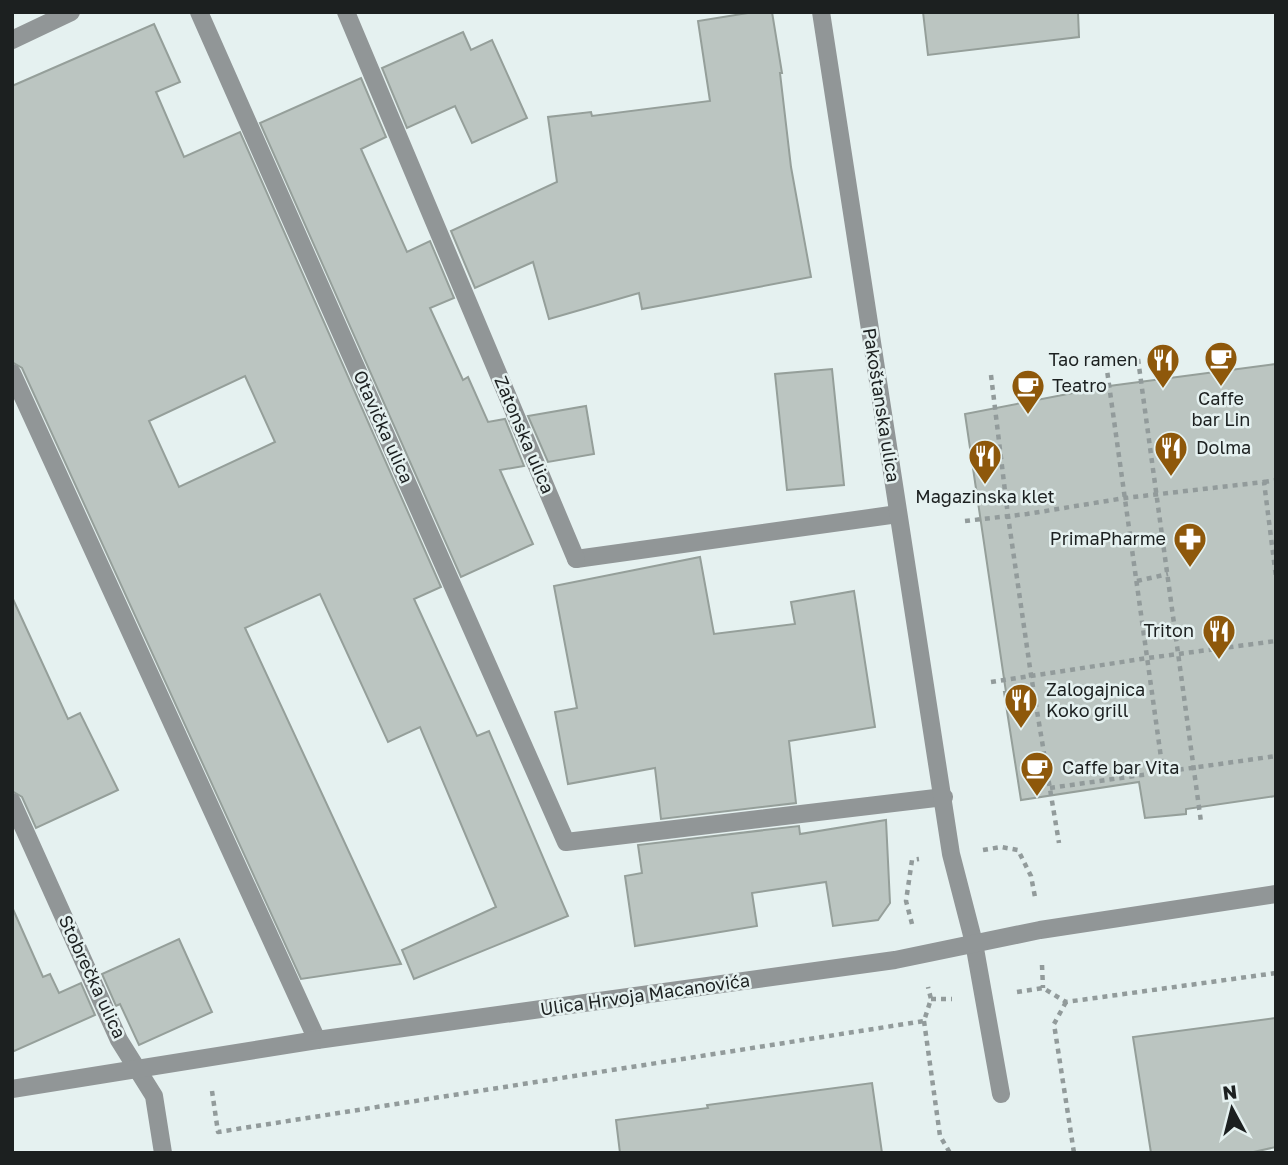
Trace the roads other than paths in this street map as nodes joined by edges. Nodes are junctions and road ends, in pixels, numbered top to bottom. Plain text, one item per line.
1 (71, 12) edge
2 (200, 12) edge
3 (346, 12) edge
4 (821, 12) edge
5 (12, 40) edge
6 (12, 373) edge
7 (898, 513) junction
8 (943, 797) junction
9 (12, 802) edge
10 (1276, 894) edge
11 (974, 943) junction
12 (317, 1040) junction
13 (139, 1069) junction
14 (12, 1089) edge
15 (1001, 1094) dead end
16 (163, 1153) edge

1 - 5 street
2 - 8 street, Otavička ulica
3 - 7 street, Zatonska ulica
4 - 7 street, Pakoštanska ulica
6 - 12 street
7 - 8 street, Pakoštanska ulica
8 - 11 street, Pakoštanska ulica
9 - 13 street, Stobrečka ulica
10 - 11 street, Ulica Hrvoja Macanovića
11 - 12 street, Ulica Hrvoja Macanovića
11 - 15 street, Pakoštanska ulica
12 - 13 street, Ulica Hrvoja Macanovića
13 - 14 street, Ulica Hrvoja Macanovića
13 - 16 street, Stobrečka ulica

